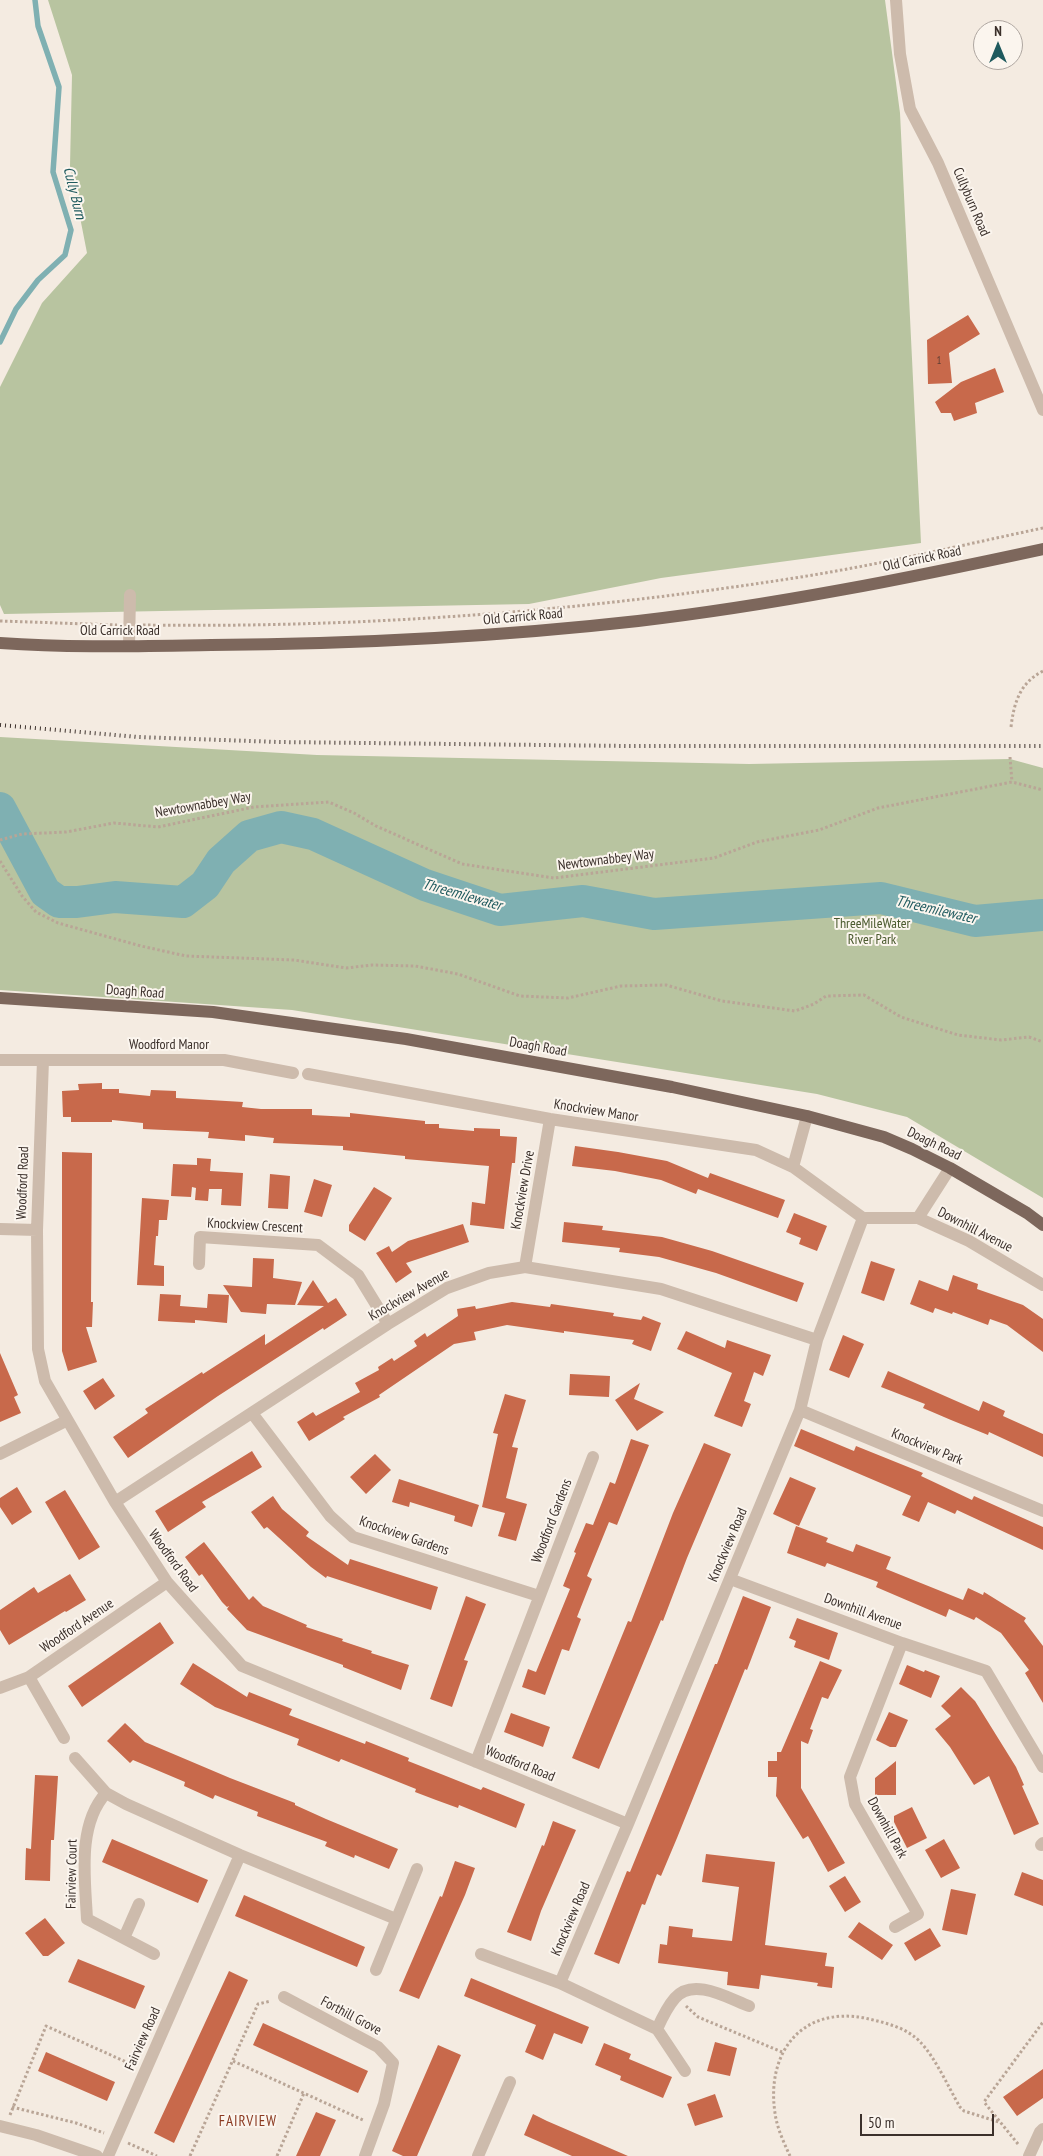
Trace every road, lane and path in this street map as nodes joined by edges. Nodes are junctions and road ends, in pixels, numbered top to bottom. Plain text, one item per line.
1 (896, 0) edge
2 (1043, 410) edge
3 (1043, 528) edge
4 (1043, 549) edge
5 (130, 595) dead end
6 (0, 621) edge
7 (130, 625) junction
8 (0, 643) edge
9 (129, 646) junction
10 (1043, 671) edge
11 (1010, 727) dead end
12 (1010, 757) dead end
13 (1012, 782) junction
14 (1043, 790) edge
15 (0, 840) edge
16 (0, 860) edge
17 (0, 998) edge
18 (1043, 1042) edge
19 (0, 1060) edge
20 (43, 1060) junction
21 (293, 1073) dead end
22 (308, 1074) dead end
23 (807, 1116) junction
24 (550, 1119) junction
25 (794, 1167) junction
26 (950, 1168) junction
27 (863, 1218) junction
28 (918, 1218) junction
29 (1043, 1225) edge
30 (0, 1229) edge
31 (36, 1230) junction
32 (199, 1264) dead end
33 (525, 1266) junction
34 (1043, 1285) edge
35 (388, 1324) junction
36 (817, 1340) junction
37 (800, 1410) junction
38 (252, 1413) junction
39 (66, 1421) junction
40 (0, 1454) edge
41 (593, 1457) dead end
42 (115, 1502) junction
43 (1043, 1510) edge
44 (730, 1579) junction
45 (167, 1582) junction
46 (540, 1596) junction
47 (902, 1643) junction
48 (29, 1677) junction
49 (0, 1688) edge
50 (64, 1738) dead end
51 (75, 1758) dead end
52 (476, 1762) junction
53 (1043, 1767) edge
54 (106, 1793) junction
55 (628, 1824) junction
56 (240, 1855) junction
57 (417, 1869) dead end
58 (139, 1904) dead end
59 (396, 1919) junction
60 (895, 1928) dead end
61 (124, 1938) junction
62 (154, 1954) dead end
63 (481, 1954) dead end
64 (376, 1970) dead end
65 (560, 1983) junction
66 (676, 1996) junction
67 (284, 1997) joint
68 (749, 2006) dead end
69 (1043, 2022) edge
70 (657, 2029) junction
71 (782, 2052) junction
72 (233, 2061) junction
73 (145, 2070) junction
74 (684, 2071) dead end
75 (510, 2082) dead end
76 (304, 2094) junction
77 (12, 2108) junction
78 (999, 2122) junction
79 (375, 2126) junction
80 (3, 2127) edge
81 (1043, 2129) edge
82 (116, 2137) junction
83 (1026, 2152) edge
84 (97, 2156) edge
85 (108, 2156) edge
86 (157, 2156) edge
87 (190, 2156) edge
88 (277, 2156) edge
89 (365, 2156) edge
90 (480, 2156) edge
91 (790, 2156) edge

1 - 2 street, Cullyburn Road
3 - 7 path
4 - 9 main road, Old Carrick Road
5 - 7 street
6 - 7 path
7 - 9 street
8 - 9 main road, Old Carrick Road
10 - 11 path
12 - 13 path
13 - 14 path, Newtownabbey Way
13 - 15 path, Newtownabbey Way
16 - 18 path
17 - 23 main road, Doagh Road
19 - 20 street, Woodford Manor
20 - 21 street, Woodford Manor
20 - 31 street, Woodford Road
22 - 24 street, Knockview Manor
23 - 25 street
23 - 26 main road, Doagh Road
24 - 25 street, Knockview Manor
24 - 33 street, Knockview Drive
25 - 27 street, Knockview Manor
26 - 28 street
26 - 29 main road, Doagh Road
27 - 28 street
27 - 36 street, Knockview Road
28 - 34 street, Downhill Avenue
30 - 31 street
31 - 39 street, Woodford Road
32 - 35 street, Knockview Crescent
33 - 35 street, Knockview Avenue
33 - 36 street, Knockview Avenue
35 - 38 street, Knockview Avenue
36 - 37 street, Knockview Road
37 - 43 street, Knockview Park
37 - 44 street, Knockview Road
38 - 42 street, Knockview Avenue
38 - 46 street, Knockview Gardens
39 - 40 street
39 - 42 street, Woodford Road
41 - 46 street, Woodford Gardens
42 - 45 street, Woodford Road
44 - 47 street, Downhill Avenue
44 - 55 street, Knockview Road
45 - 48 street, Woodford Avenue
45 - 52 street, Woodford Road
46 - 52 street, Woodford Gardens
47 - 53 street, Downhill Avenue
47 - 60 street, Downhill Park
48 - 49 street, Woodford Avenue
48 - 50 street
51 - 54 street
52 - 55 street, Woodford Road
54 - 56 street
54 - 61 street, Fairview Court
55 - 65 street, Knockview Road
56 - 59 street
56 - 73 street, Fairview Road
57 - 59 street
58 - 61 street
59 - 64 street
61 - 62 street, Fairview Court
63 - 65 street
65 - 70 street
66 - 68 street
66 - 70 street
66 - 71 path
67 - 72 path
67 - 79 street, Forthill Grove
69 - 78 path
70 - 74 street
71 - 78 path
71 - 91 path
72 - 76 path
72 - 87 path
73 - 77 path
73 - 82 street, Fairview Road
75 - 90 street
76 - 79 path
76 - 88 path
77 - 80 path
77 - 82 path
78 - 83 path
79 - 89 street, Forthill Grove
80 - 84 street
81 - 83 street
82 - 85 street, Fairview Road
82 - 86 path

